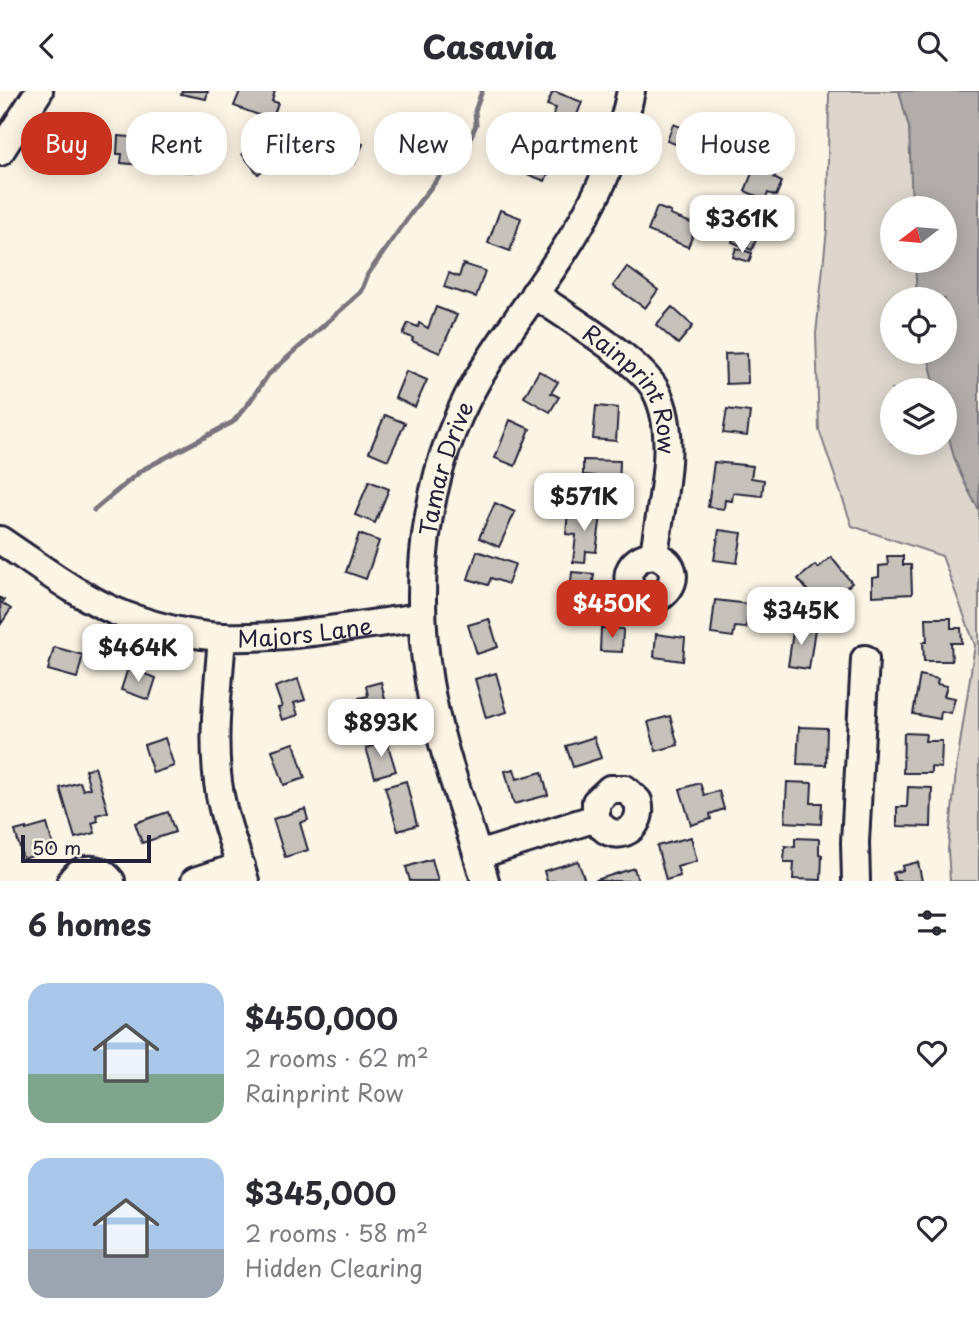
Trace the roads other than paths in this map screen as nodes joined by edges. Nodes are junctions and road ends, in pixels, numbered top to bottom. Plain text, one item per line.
1 (39, 91) edge
2 (631, 91) edge
3 (0, 152) edge
4 (534, 293) junction
5 (0, 540) edge
6 (654, 555) dead end
7 (422, 617) junction
8 (222, 637) junction
9 (865, 659) dead end
10 (596, 818) dead end
11 (478, 855) junction
12 (243, 874) edge
13 (71, 881) edge
14 (111, 881) edge
15 (195, 881) edge
16 (485, 881) edge
17 (856, 881) edge

1 - 3 street
2 - 4 street, Tamar Drive
4 - 6 street, Rainprint Row
4 - 7 street, Tamar Drive
5 - 8 street, Majors Lane
7 - 8 street, Majors Lane
7 - 11 street, Tamar Drive
8 - 12 street
9 - 17 street
10 - 11 street
11 - 16 street, Tamar Drive
12 - 15 street
13 - 14 street

